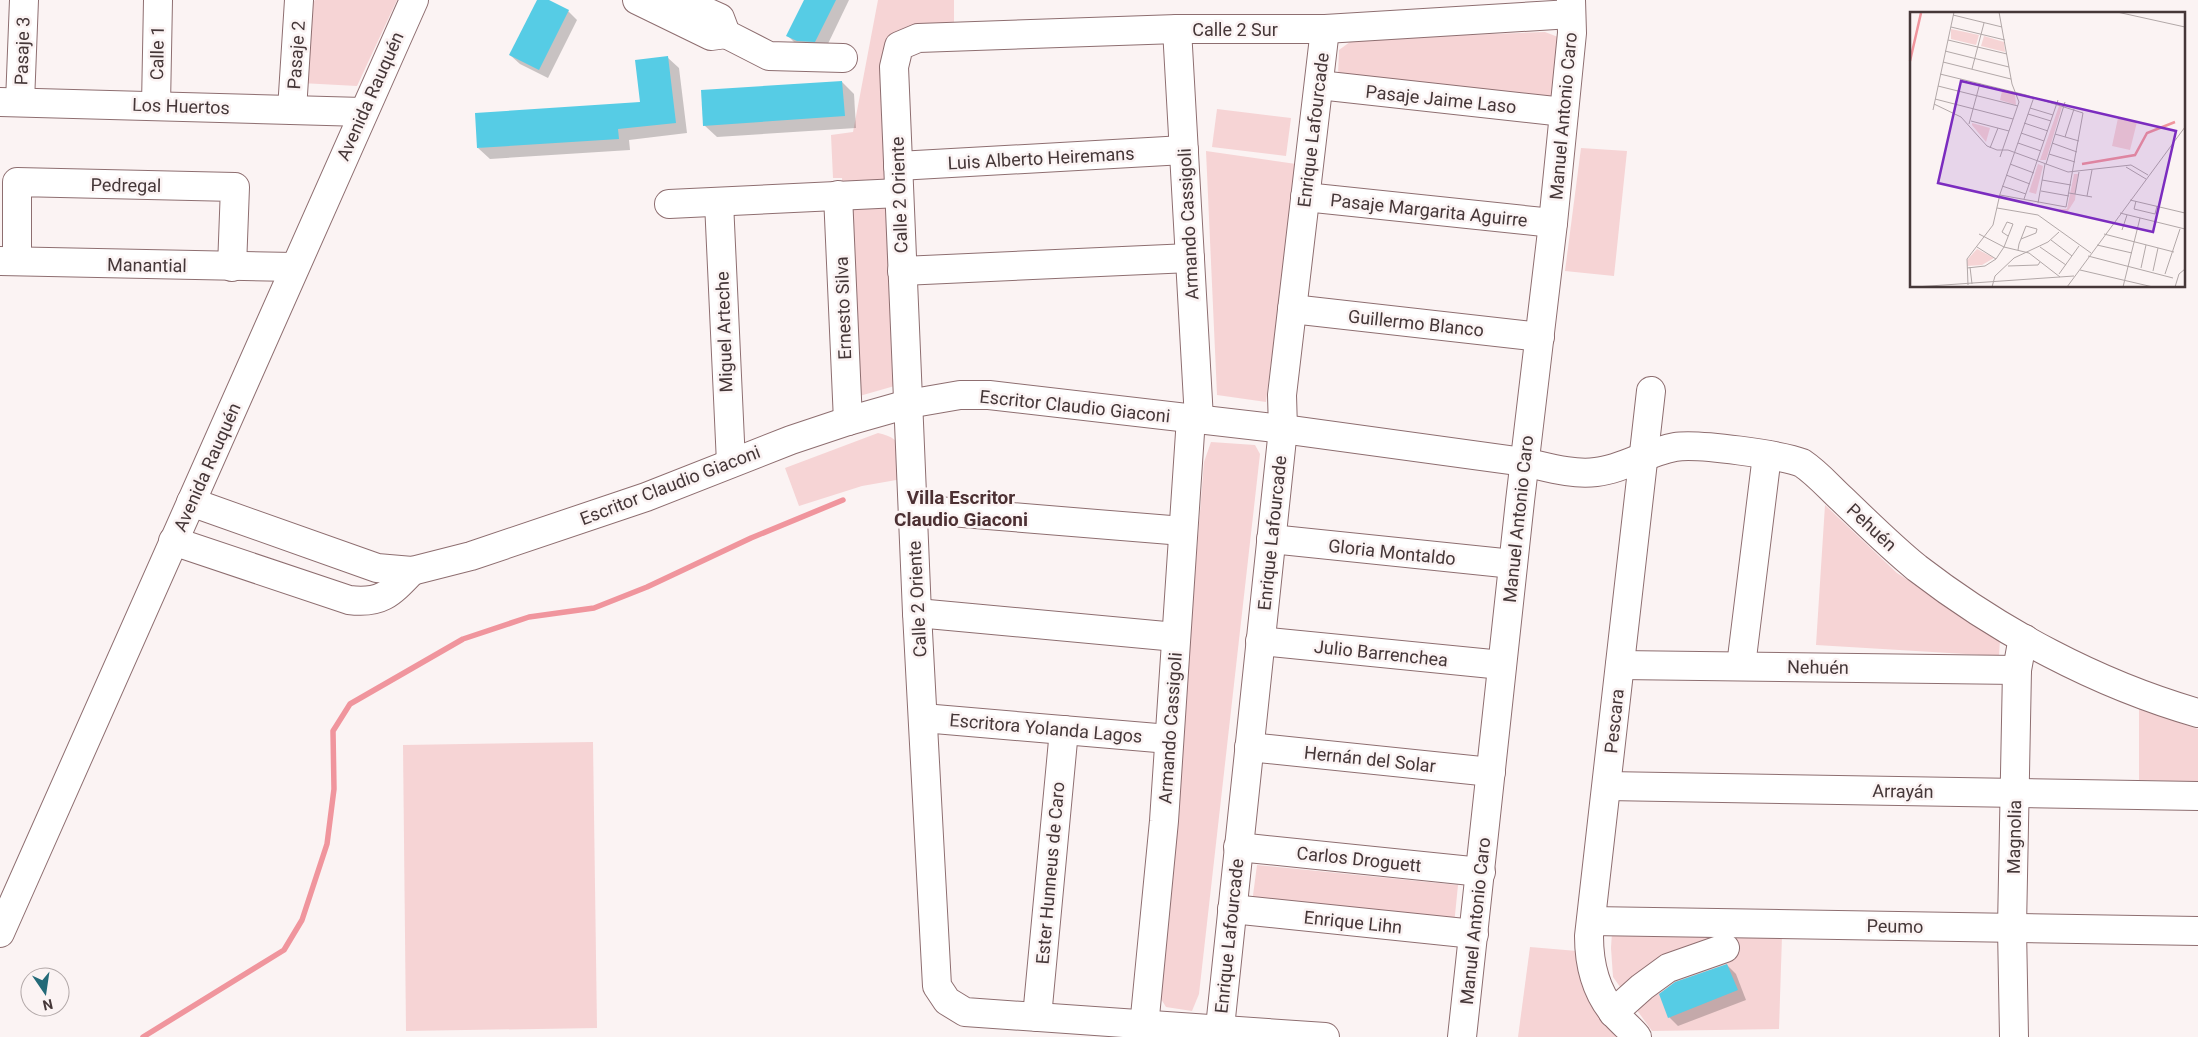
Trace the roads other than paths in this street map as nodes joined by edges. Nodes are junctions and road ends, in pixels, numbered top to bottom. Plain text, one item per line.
1 (24, 0) edge
2 (158, 0) edge
3 (299, 0) edge
4 (414, 0) edge
5 (638, 0) edge
6 (680, 0) edge
7 (1571, 7) edge
8 (1177, 29) junction
9 (1325, 29) junction
10 (726, 34) junction
11 (899, 46) joint
12 (843, 58) dead end
13 (1318, 85) junction
14 (10, 102) edge
15 (156, 105) junction
16 (292, 110) junction
17 (363, 112) junction
18 (1564, 112) junction
19 (1184, 150) junction
20 (898, 166) junction
21 (899, 193) junction
22 (838, 195) junction
23 (1306, 197) junction
24 (719, 202) junction
25 (669, 204) dead end
26 (1553, 223) junction
27 (1190, 258) junction
28 (9, 261) edge
29 (232, 267) junction
30 (294, 267) junction
31 (902, 271) junction
32 (1292, 309) junction
33 (1540, 337) junction
34 (1651, 391) dead end
35 (908, 404) junction
36 (1195, 419) junction
37 (848, 421) junction
38 (1283, 429) junction
39 (1767, 455) junction
40 (1642, 460) junction
41 (1524, 462) junction
42 (730, 463) junction
43 (191, 502) junction
44 (913, 508) junction
45 (1183, 531) junction
46 (1271, 539) junction
47 (174, 542) junction
48 (1513, 564) junction
49 (412, 571) junction
50 (917, 613) junction
51 (1176, 637) junction
52 (2025, 639) junction
53 (1260, 641) junction
54 (1620, 664) junction
55 (1502, 665) junction
56 (1741, 666) junction
57 (2017, 670) junction
58 (2198, 713) edge
59 (923, 718) junction
60 (1064, 730) junction
61 (1169, 739) junction
62 (1249, 747) junction
63 (1491, 772) junction
64 (1607, 786) junction
65 (2015, 793) junction
66 (2198, 796) edge
67 (1238, 847) junction
68 (1480, 872) junction
69 (1232, 909) junction
70 (1592, 921) junction
71 (2012, 928) junction
72 (2198, 931) edge
73 (0, 933) edge
74 (1474, 934) junction
75 (1725, 948) dead end
76 (1614, 1013) junction
77 (1037, 1017) junction
78 (1144, 1030) edge
79 (1219, 1033) edge
80 (1325, 1037) edge
81 (1462, 1037) edge
82 (1637, 1037) edge
83 (2014, 1037) edge

1 - 14 street, Pasaje 3
2 - 15 street, Calle 1
3 - 16 street, Pasaje 2
4 - 17 street, Avenida Rauquén
5 - 10 street
6 - 10 street
7 - 9 street, Calle 2 Sur
7 - 18 street, Manuel Antonio Caro
8 - 9 street, Calle 2 Sur
8 - 11 street, Calle 2 Sur
8 - 19 street, Armando Cassigoli
9 - 13 street, Enrique Lafourcade
10 - 12 street
11 - 20 street, Calle 2 Oriente
13 - 18 street, Pasaje Jaime Laso
13 - 23 street, Enrique Lafourcade
14 - 15 street, Los Huertos
15 - 16 street, Los Huertos
16 - 17 street, Los Huertos
17 - 30 street, Avenida Rauquén
18 - 26 street, Manuel Antonio Caro
19 - 20 street, Luis Alberto Heiremans
19 - 27 street, Armando Cassigoli
20 - 21 street, Calle 2 Oriente
21 - 22 street
21 - 31 street, Calle 2 Oriente
22 - 24 street
22 - 37 street, Ernesto Silva
23 - 26 street, Pasaje Margarita Aguirre
23 - 32 street, Enrique Lafourcade
24 - 25 street
24 - 42 street, Miguel Arteche
26 - 33 street, Manuel Antonio Caro
27 - 31 street
27 - 36 street, Armando Cassigoli
28 - 29 street, Manantial
28 - 29 street, Pedregal
29 - 30 street, Manantial
30 - 43 street, Avenida Rauquén
31 - 35 street, Calle 2 Oriente
32 - 33 street, Guillermo Blanco
32 - 38 street, Enrique Lafourcade
33 - 41 street, Manuel Antonio Caro
34 - 40 street, Pescara
35 - 36 street, Escritor Claudio Giaconi
35 - 37 street, Escritor Claudio Giaconi
35 - 44 street, Calle 2 Oriente
36 - 38 street, Escritor Claudio Giaconi
36 - 45 street, Armando Cassigoli
37 - 42 street, Escritor Claudio Giaconi
38 - 41 street, Escritor Claudio Giaconi
38 - 46 street, Enrique Lafourcade
39 - 40 street, Pehuén
39 - 52 street, Pehuén
39 - 56 street
40 - 41 street, Pehuén
40 - 54 street, Pescara
41 - 48 street, Manuel Antonio Caro
42 - 49 street, Escritor Claudio Giaconi
43 - 47 street, Avenida Rauquén
43 - 49 street, Escritor Claudio Giaconi
44 - 45 street
44 - 50 street, Calle 2 Oriente
45 - 51 street, Armando Cassigoli
46 - 48 street, Gloria Montaldo
46 - 53 street, Enrique Lafourcade
47 - 49 street, Escritor Claudio Giaconi
47 - 73 street, Avenida Rauquén
48 - 55 street, Manuel Antonio Caro
50 - 51 street
50 - 59 street, Calle 2 Oriente
51 - 61 street, Armando Cassigoli
52 - 57 street, Magnolia
52 - 58 street, Pehuén
53 - 55 street, Julio Barrenchea
53 - 62 street, Enrique Lafourcade
54 - 56 street, Nehuén
54 - 64 street, Pescara
55 - 63 street, Manuel Antonio Caro
56 - 57 street, Nehuén
57 - 65 street, Magnolia
59 - 60 street, Escritora Yolanda Lagos
59 - 77 street, Calle 2 Oriente
60 - 61 street, Escritora Yolanda Lagos
60 - 77 street, Ester Hunneus de Caro
61 - 78 street, Armando Cassigoli
62 - 63 street, Hernán del Solar
62 - 67 street, Enrique Lafourcade
63 - 68 street, Manuel Antonio Caro
64 - 65 street, Arrayán
64 - 70 street, Pescara
65 - 66 street, Arrayán
65 - 71 street, Magnolia
67 - 68 street, Carlos Droguett
67 - 69 street, Enrique Lafourcade
68 - 74 street, Manuel Antonio Caro
69 - 74 street, Enrique Lihn
69 - 79 street, Enrique Lafourcade
70 - 71 street, Peumo
70 - 76 street, Pescara
71 - 72 street, Peumo
71 - 83 street, Magnolia
74 - 81 street, Manuel Antonio Caro
75 - 76 street
76 - 82 street, Pescara
77 - 78 street
78 - 79 street
79 - 80 street

